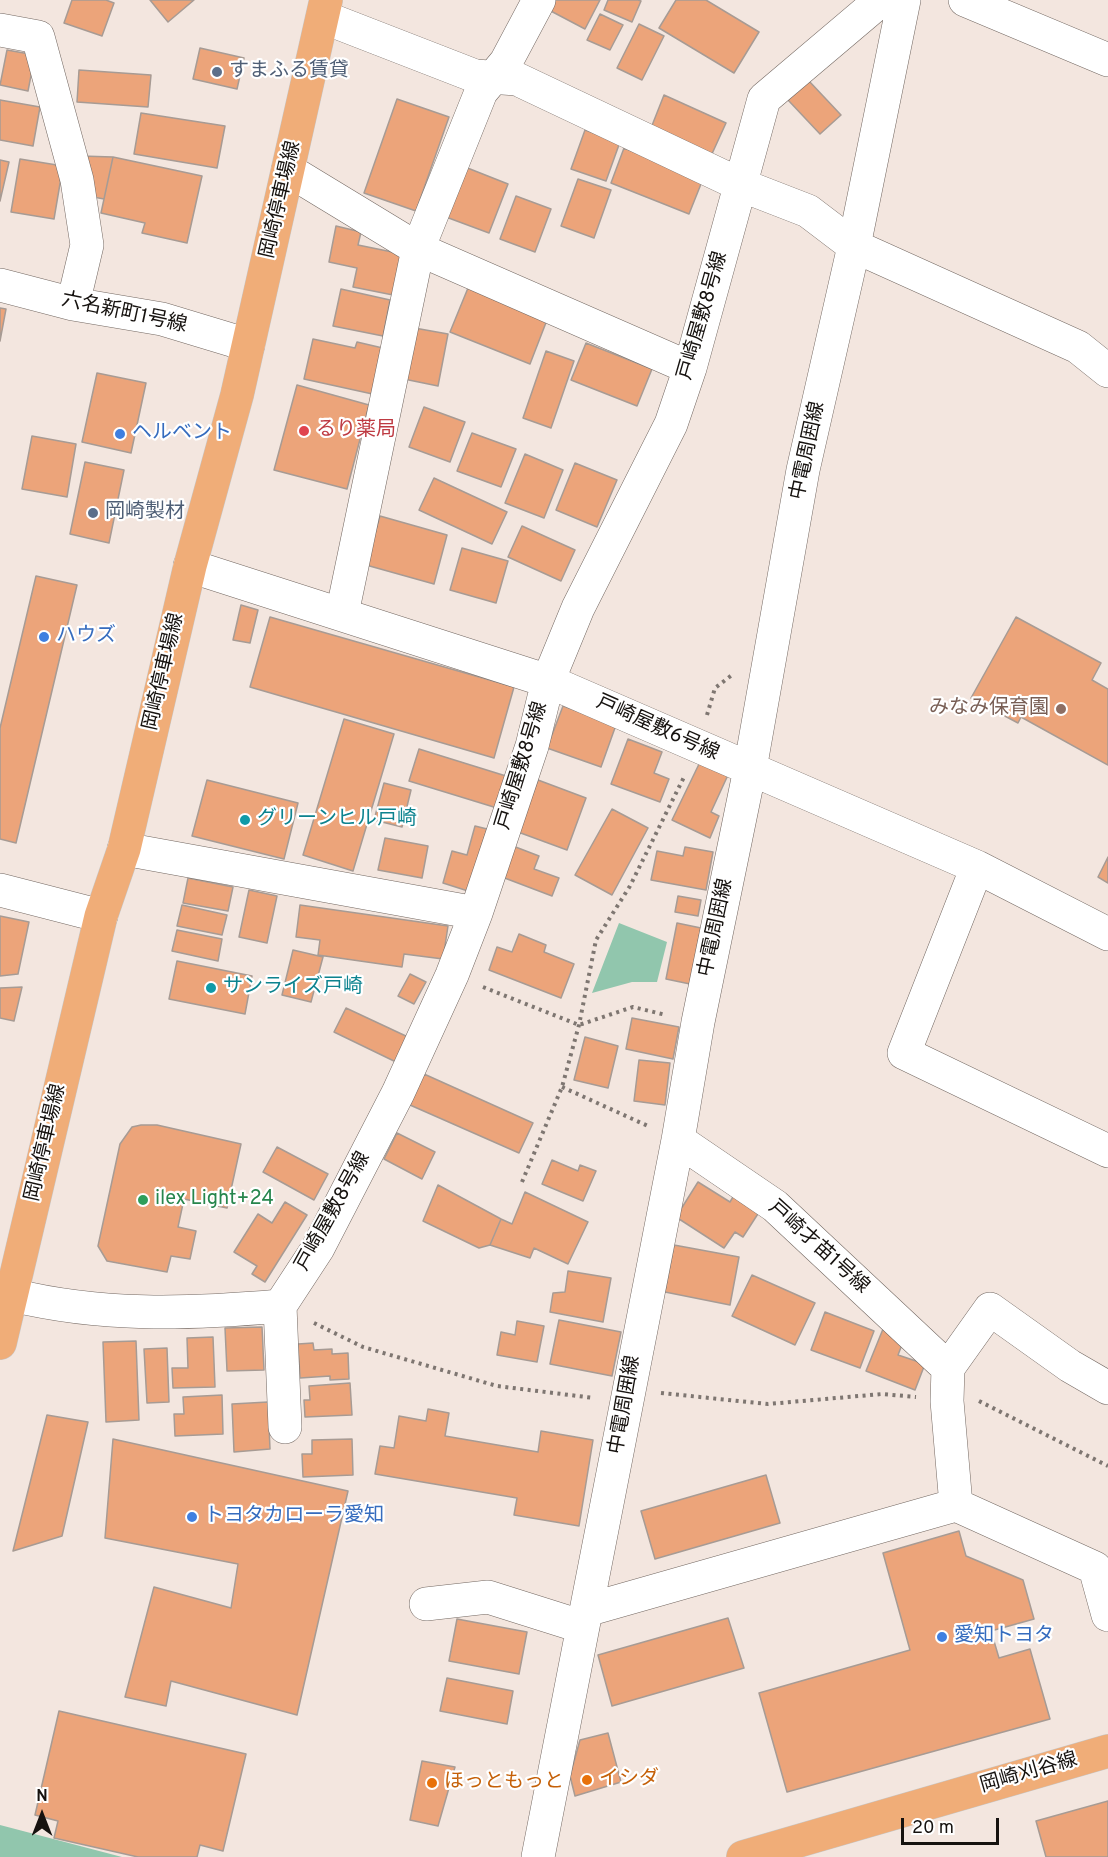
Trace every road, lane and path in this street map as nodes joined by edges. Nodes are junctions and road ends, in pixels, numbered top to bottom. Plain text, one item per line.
1 (539, 0) edge
2 (881, 0) edge
3 (904, 0) edge
4 (965, 0) edge
5 (324, 9) edge
6 (0, 30) edge
7 (1108, 60) edge
8 (492, 77) junction
9 (288, 170) junction
10 (741, 185) junction
11 (854, 246) junction
12 (418, 249) junction
13 (0, 285) edge
14 (73, 304) junction
15 (248, 345) junction
16 (690, 368) junction
17 (1108, 371) edge
18 (190, 566) junction
19 (342, 614) junction
20 (772, 647) junction
21 (548, 681) junction
22 (699, 748) junction
23 (750, 770) junction
24 (124, 849) junction
25 (977, 867) junction
26 (0, 890) edge
27 (476, 913) junction
28 (102, 916) junction
29 (1108, 934) edge
30 (452, 975) junction
31 (698, 1022) junction
32 (579, 1025) junction
33 (562, 1087) junction
34 (678, 1140) junction
35 (1108, 1151) edge
36 (522, 1182) dead end
37 (12, 1295) junction
38 (280, 1306) junction
39 (0, 1343) edge
40 (948, 1385) junction
41 (1108, 1388) edge
42 (628, 1396) junction
43 (285, 1427) dead end
44 (1108, 1466) edge
45 (956, 1505) junction
46 (426, 1604) dead end
47 (1108, 1615) edge
48 (585, 1619) junction
49 (1108, 1751) edge
50 (538, 1857) edge
51 (743, 1857) edge

1 - 8 street
2 - 10 street, 戸崎屋敷8号線
3 - 11 street, 中電周囲線
4 - 7 street
5 - 8 street
5 - 9 main road, 岡崎停車場線
6 - 14 street
8 - 10 street
8 - 12 street
9 - 12 street
9 - 15 main road, 岡崎停車場線
10 - 11 street
10 - 16 street, 戸崎屋敷8号線
11 - 17 street
11 - 20 street, 中電周囲線
12 - 16 street
12 - 19 street
13 - 14 street, 六名新町1号線
14 - 15 street, 六名新町1号線
15 - 18 main road, 岡崎停車場線
16 - 21 street, 戸崎屋敷8号線
18 - 19 street, 戸崎屋敷6号線
18 - 24 main road, 岡崎停車場線
19 - 21 street, 戸崎屋敷6号線
20 - 22 path
20 - 23 street, 中電周囲線
21 - 22 street, 戸崎屋敷6号線
21 - 27 street, 戸崎屋敷8号線
22 - 23 street, 戸崎屋敷6号線
22 - 32 path
23 - 25 street, 戸崎屋敷6号線
23 - 31 street, 中電周囲線
24 - 27 street
24 - 28 main road, 岡崎停車場線
25 - 29 street, 戸崎屋敷6号線
25 - 35 street
26 - 28 street
27 - 30 street, 戸崎屋敷8号線
28 - 37 main road, 岡崎停車場線
30 - 32 path
30 - 38 street, 戸崎屋敷8号線
31 - 32 path
31 - 34 street, 中電周囲線
32 - 33 path
33 - 34 path
33 - 36 path
34 - 40 street, 戸崎才苗1号線
34 - 42 street, 中電周囲線
37 - 38 street
37 - 39 main road, 岡崎停車場線
38 - 42 path
38 - 43 street
40 - 41 street
40 - 42 path
40 - 44 path
40 - 45 street
42 - 48 street, 中電周囲線
45 - 47 street
45 - 48 street
46 - 48 street
48 - 50 street, 中電周囲線
49 - 51 main road, 岡崎刈谷線

